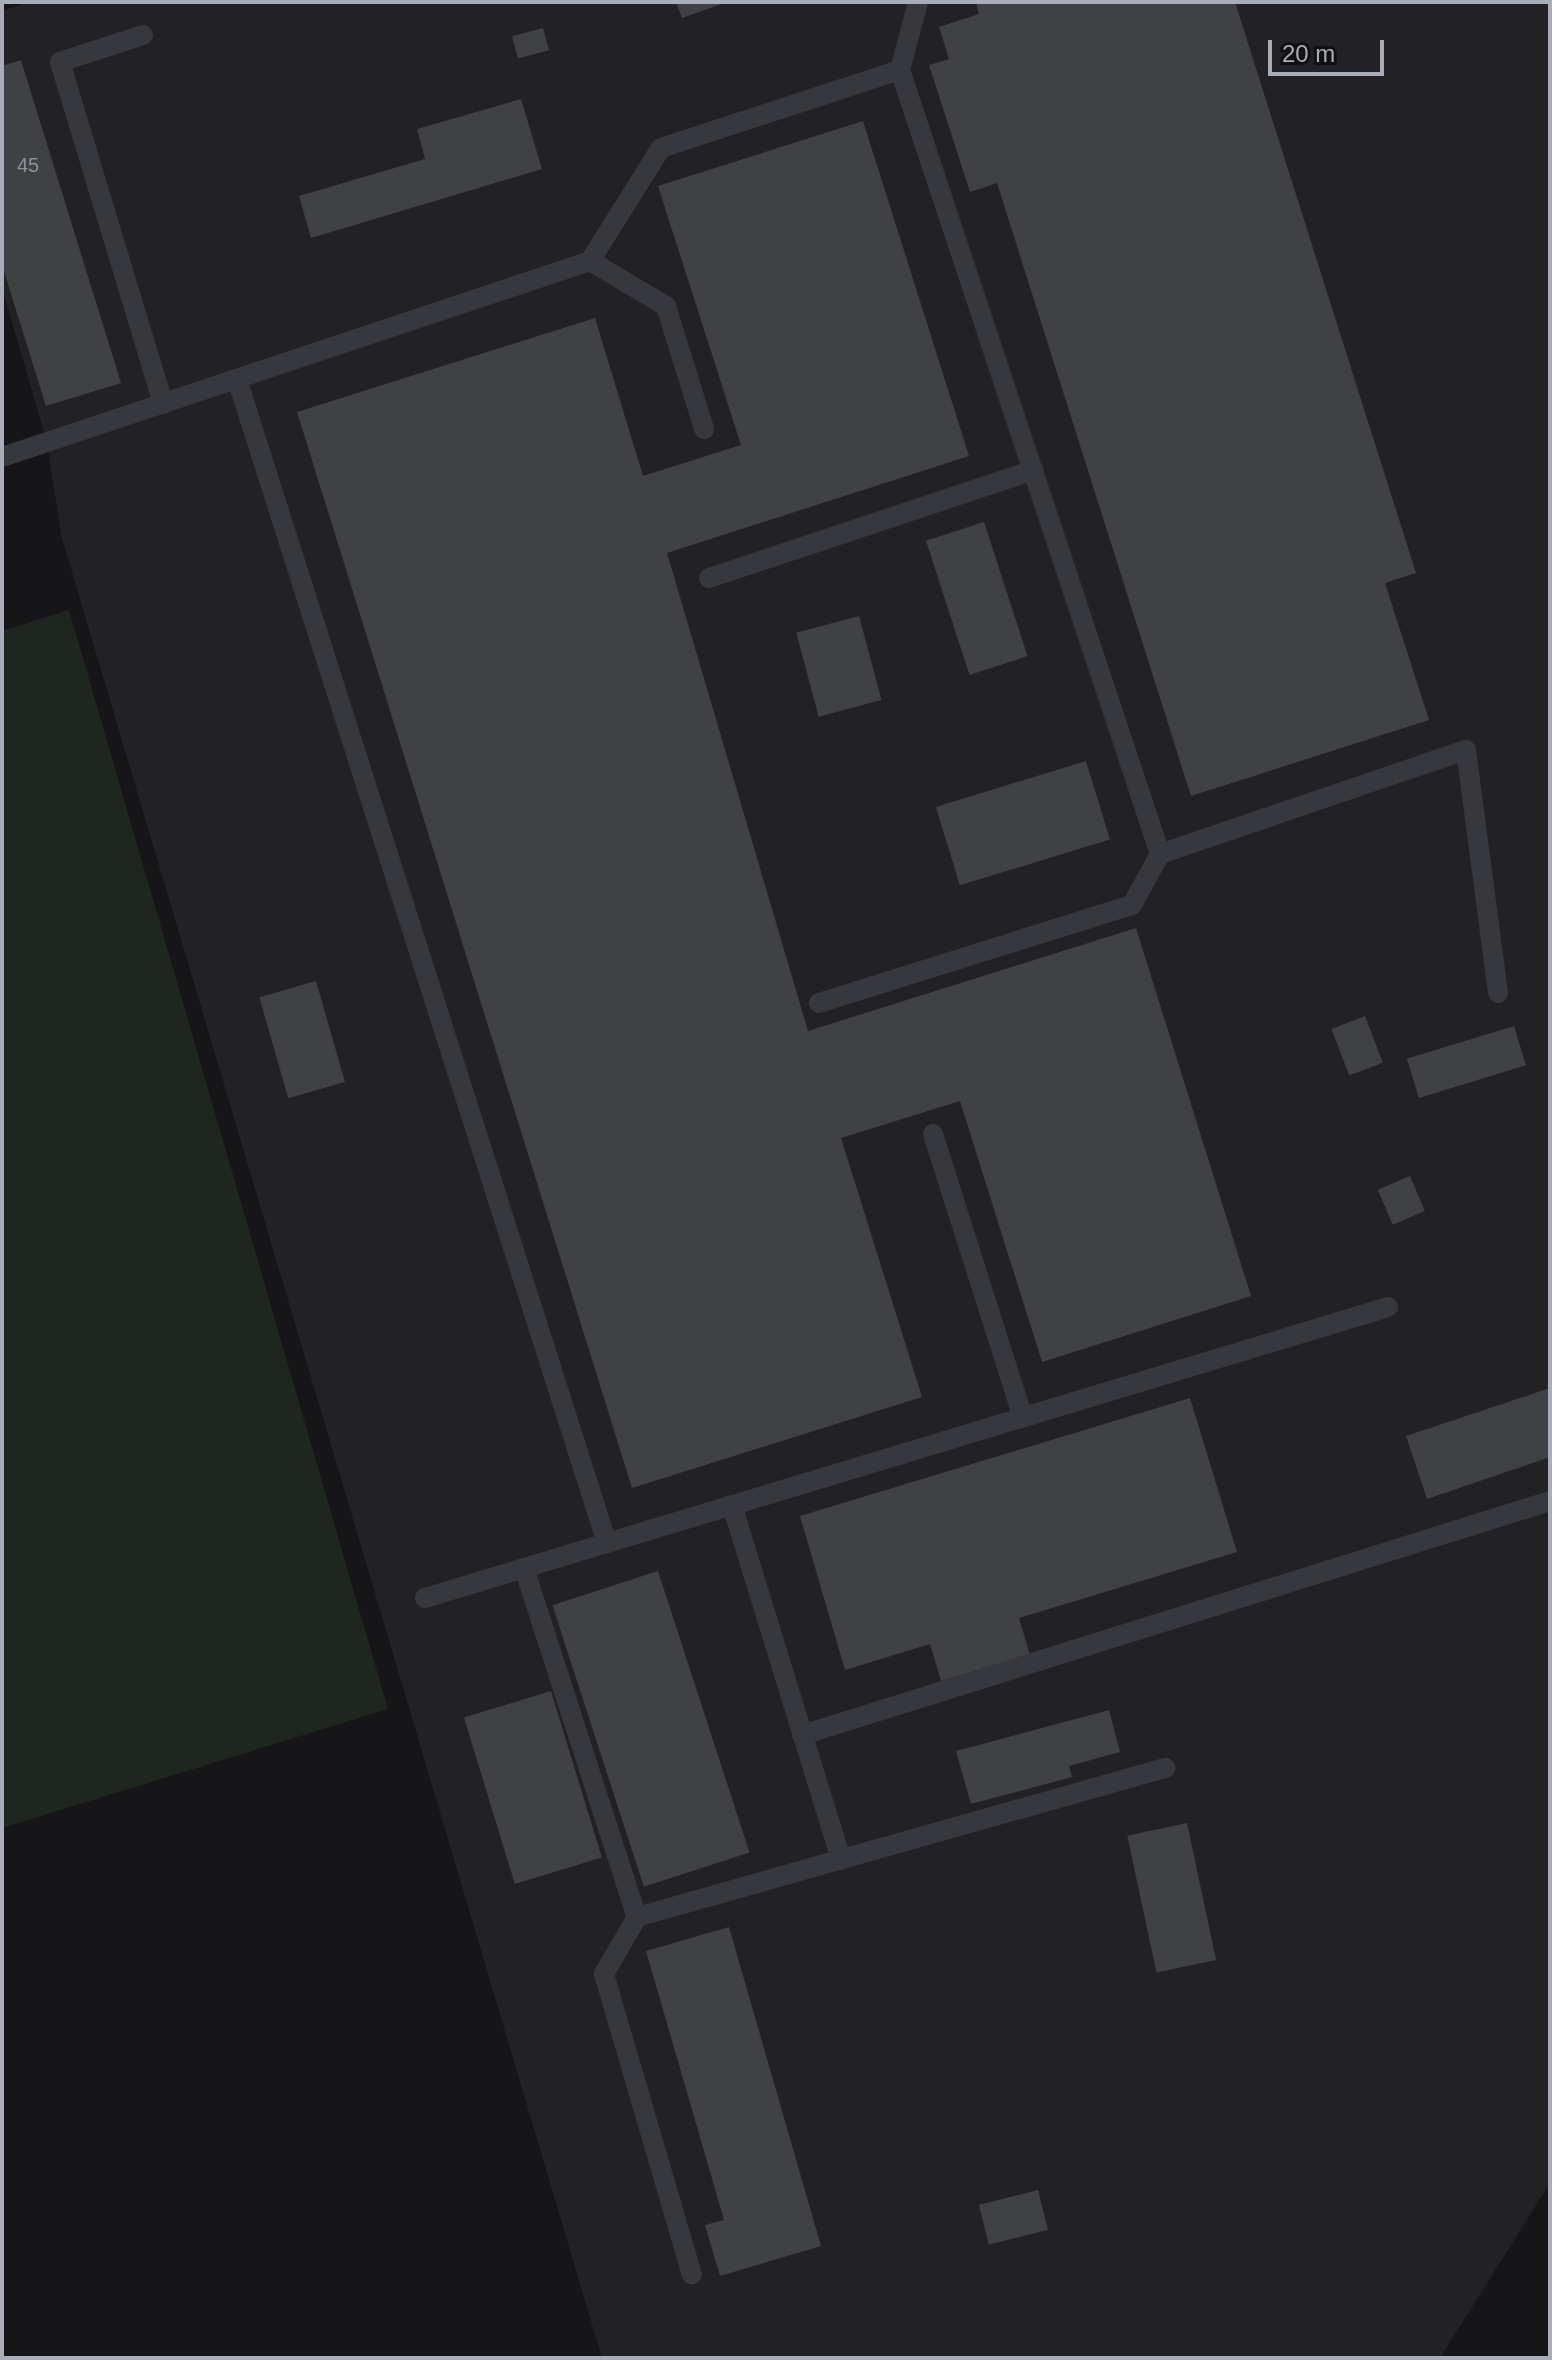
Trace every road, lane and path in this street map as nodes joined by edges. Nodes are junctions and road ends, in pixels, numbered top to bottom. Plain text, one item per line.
1 (918, 2) edge
2 (143, 35) dead end
3 (900, 70) junction
4 (590, 261) junction
5 (237, 379) junction
6 (163, 404) junction
7 (704, 429) dead end
8 (2, 457) edge
9 (1033, 470) junction
10 (709, 578) dead end
11 (1160, 854) junction
12 (1498, 993) dead end
13 (819, 1003) dead end
14 (933, 1134) dead end
15 (1388, 1307) dead end
16 (1023, 1417) junction
17 (1550, 1501) edge
18 (732, 1505) junction
19 (607, 1543) junction
20 (524, 1568) junction
21 (425, 1598) dead end
22 (802, 1735) junction
23 (1165, 1768) dead end
24 (841, 1860) junction
25 (637, 1917) junction
26 (692, 2274) dead end

1 - 3 lane
2 - 6 lane
3 - 4 lane
3 - 9 lane
4 - 5 lane
4 - 7 lane
5 - 6 lane
5 - 19 lane
6 - 8 lane
9 - 10 lane
9 - 11 lane
11 - 12 lane
11 - 13 lane
14 - 16 lane
15 - 16 lane
16 - 18 lane
17 - 22 lane
18 - 19 lane
18 - 22 lane
19 - 20 lane
20 - 21 lane
20 - 25 lane
22 - 24 lane
23 - 24 lane
24 - 25 lane
25 - 26 lane

